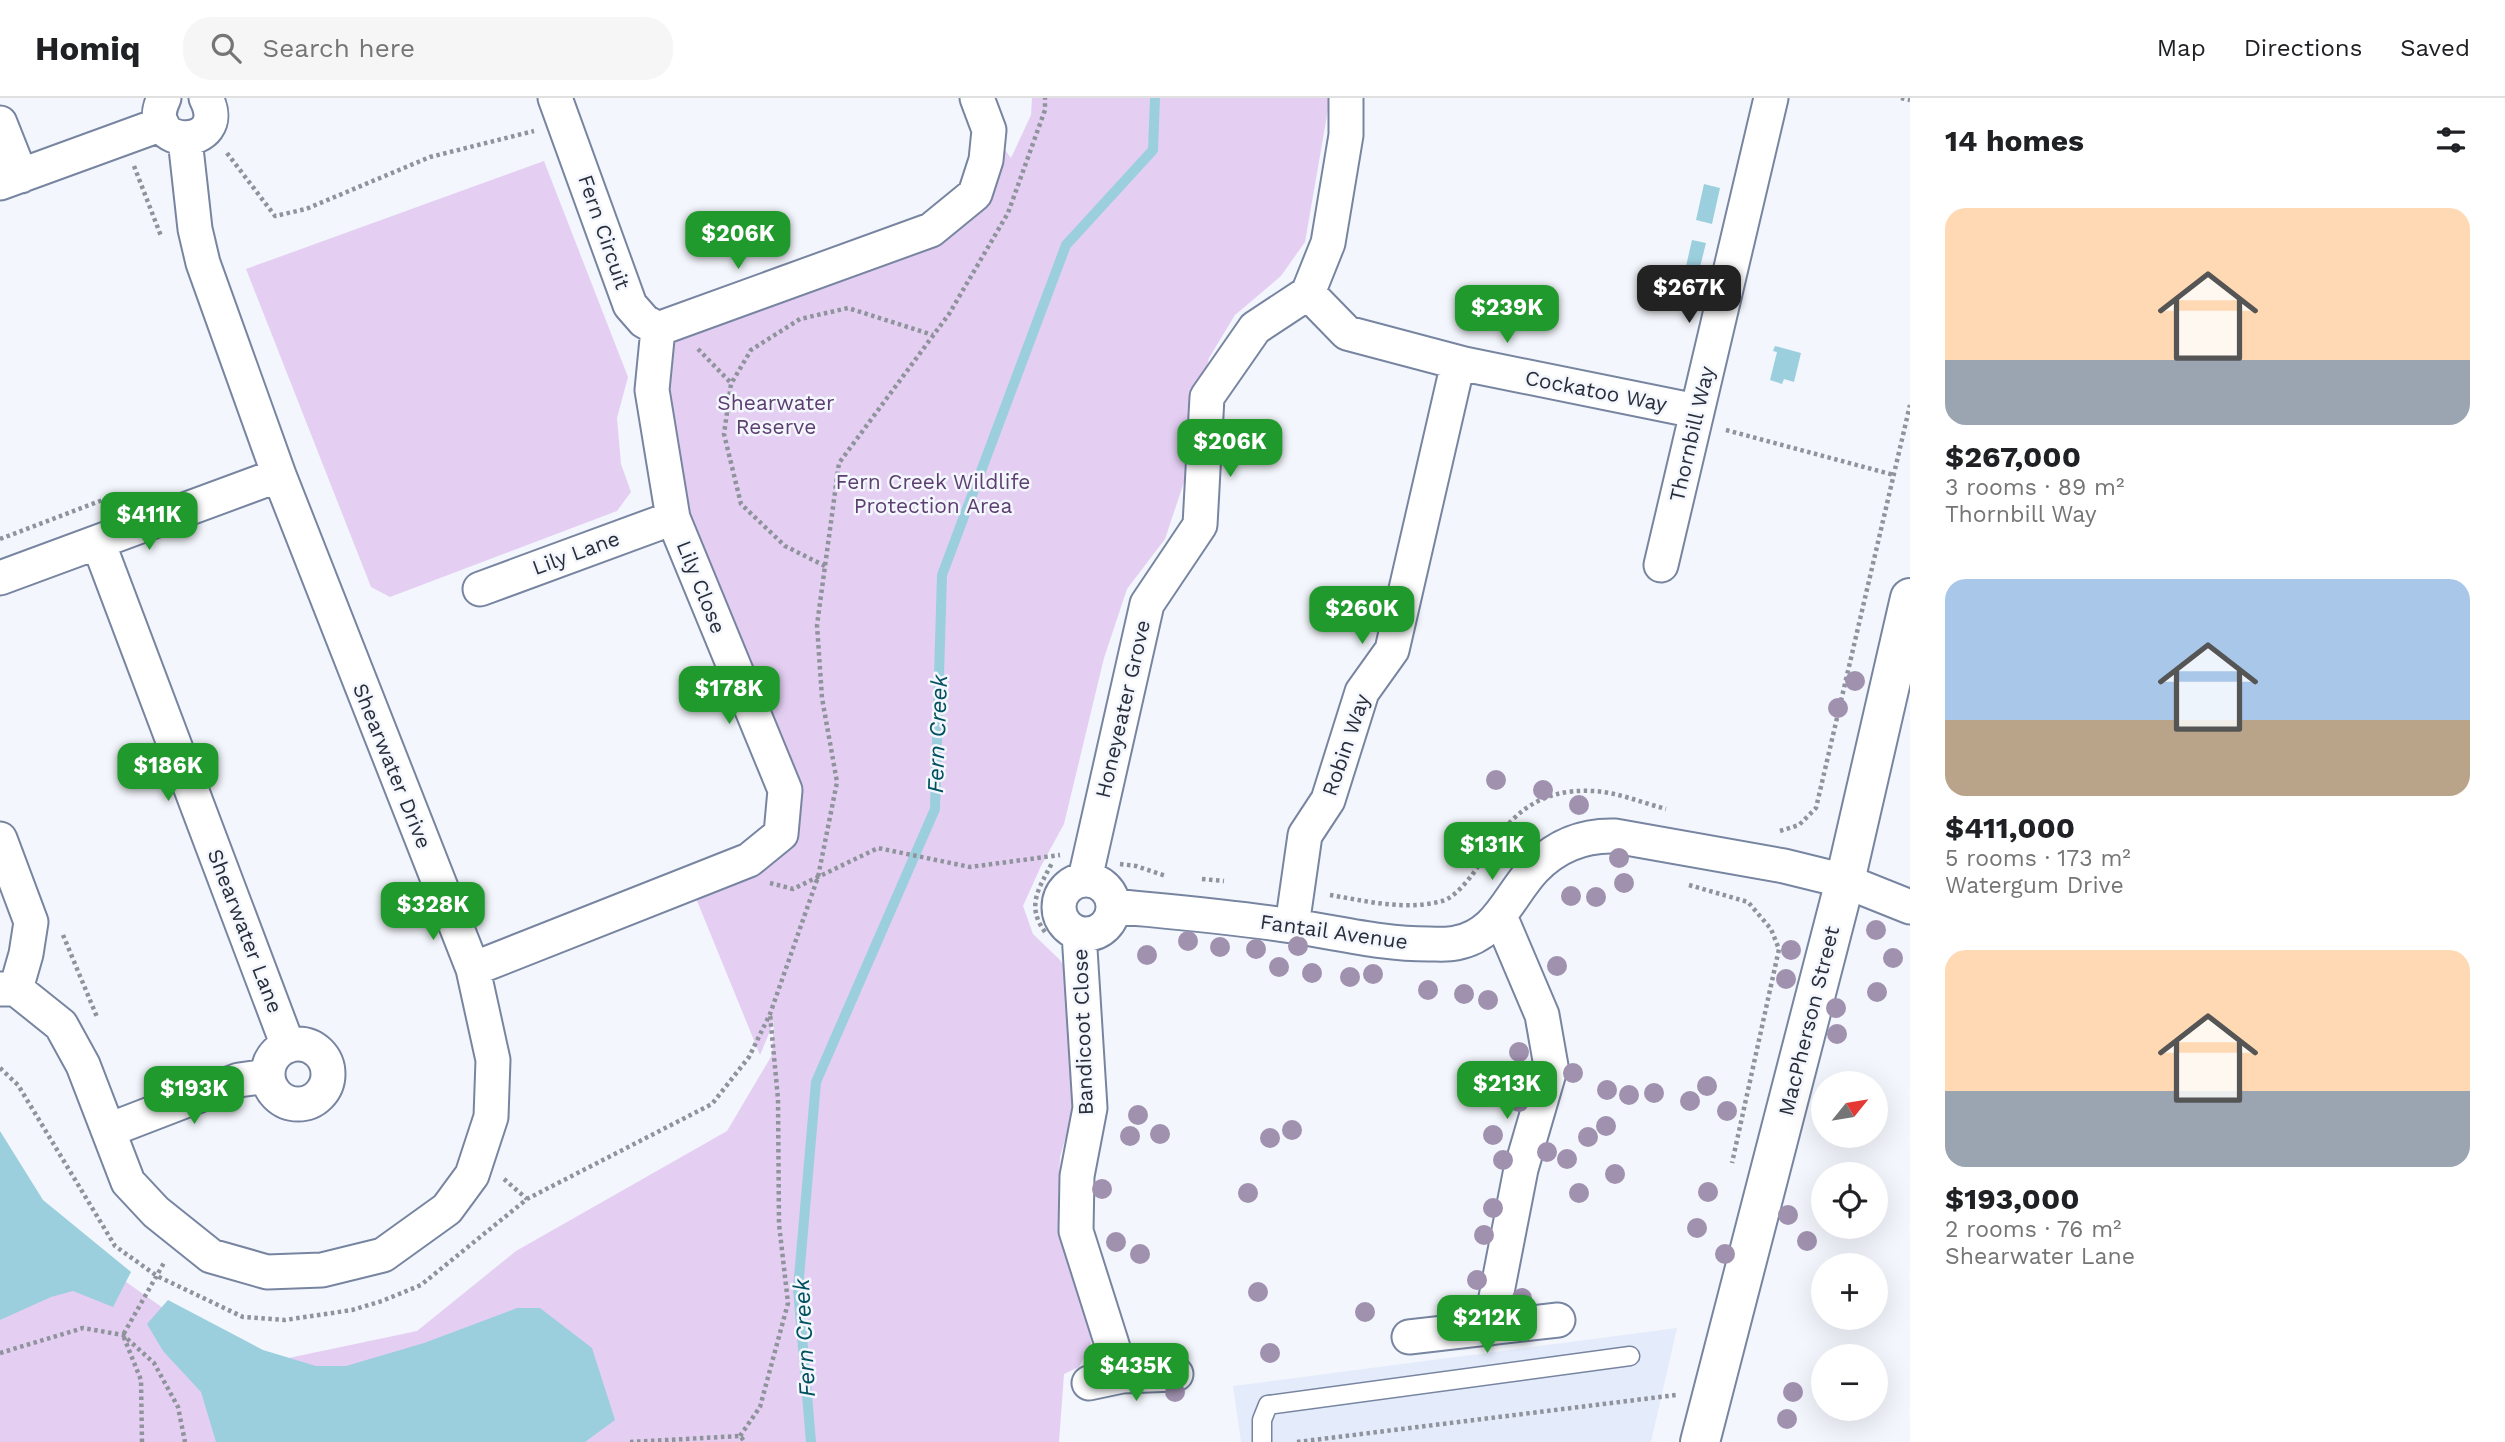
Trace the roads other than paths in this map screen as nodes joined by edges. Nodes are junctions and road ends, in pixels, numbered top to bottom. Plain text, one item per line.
1 (977, 98) edge
2 (1346, 98) edge
3 (1771, 98) edge
4 (560, 111) edge
5 (196, 113) edge
6 (0, 123) edge
7 (10, 179) edge
8 (1308, 293) junction
9 (672, 324) junction
10 (1458, 363) junction
11 (1696, 417) junction
12 (279, 475) junction
13 (673, 518) junction
14 (98, 542) junction
15 (1661, 565) dead end
16 (0, 578) edge
17 (480, 589) dead end
18 (1910, 598) edge
19 (0, 839) edge
20 (1087, 870) junction
21 (1845, 881) junction
22 (1113, 906) junction
23 (1910, 907) edge
24 (1500, 916) junction
25 (1292, 926) junction
26 (1079, 933) junction
27 (472, 969) junction
28 (8, 989) edge
29 (288, 1046) junction
30 (268, 1076) junction
31 (109, 1130) junction
32 (1558, 1320) dead end
33 (1490, 1328) junction
34 (1409, 1338) dead end
35 (1630, 1356) dead end
36 (1176, 1374) dead end
37 (1122, 1376) junction
38 (1089, 1383) dead end
39 (1262, 1442) edge
40 (1700, 1442) edge

1 - 9 street
2 - 8 street
3 - 11 street, Thornbill Way
4 - 9 street, Fern Circuit
5 - 7 street
5 - 12 street, Shearwater Drive
6 - 7 street
8 - 10 street, Cockatoo Way
8 - 20 street, Honeyeater Grove
9 - 13 street, Lily Close
10 - 11 street, Cockatoo Way
10 - 25 street, Robin Way
11 - 15 street, Thornbill Way
12 - 14 street
12 - 27 street, Shearwater Drive
13 - 17 street, Lily Lane
13 - 27 street, Lily Close
14 - 16 street
14 - 29 street, Shearwater Lane
18 - 21 street, MacPherson Street
19 - 28 street
20 - 22 street
20 - 26 street
21 - 23 street, Fantail Avenue
21 - 24 street, Fantail Avenue
21 - 40 street, MacPherson Street
22 - 25 street, Fantail Avenue
22 - 26 street
24 - 25 street, Fantail Avenue
24 - 33 street
26 - 37 street, Bandicoot Close
27 - 31 street, Shearwater Drive
28 - 31 street, Shearwater Drive
29 - 30 street
29 - 30 street
30 - 31 street
32 - 33 street
33 - 34 street
35 - 39 lane
36 - 37 street
37 - 38 street

